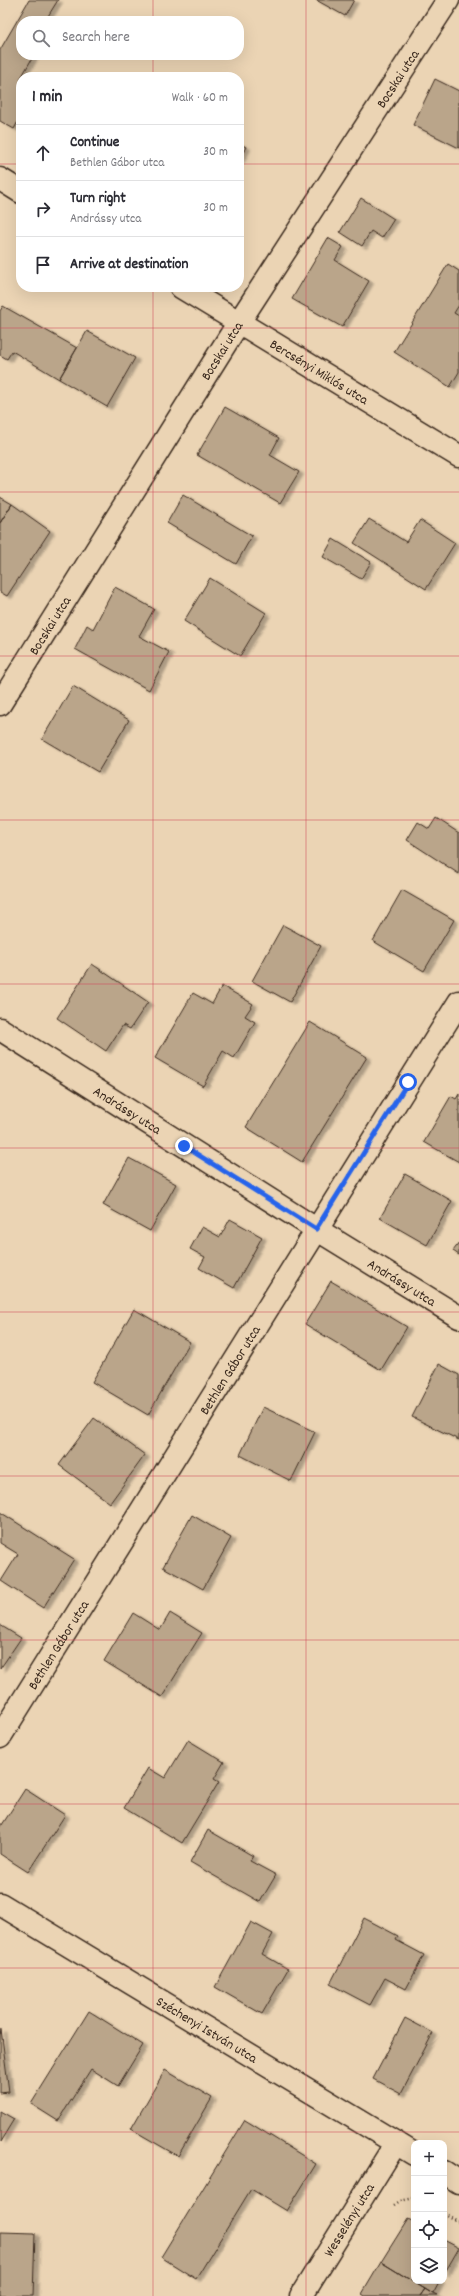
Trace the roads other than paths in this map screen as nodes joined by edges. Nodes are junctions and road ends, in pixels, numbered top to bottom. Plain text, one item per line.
1 (448, 0) edge
2 (0, 179) edge
3 (16, 189) edge
4 (188, 292) edge
5 (239, 322) junction
6 (459, 456) edge
7 (0, 704) edge
8 (459, 1002) edge
9 (0, 1029) edge
10 (316, 1229) junction
11 (459, 1316) edge
12 (0, 1737) edge
13 (0, 1904) edge
14 (396, 2143) junction
15 (411, 2152) edge
16 (447, 2174) edge
17 (459, 2182) edge
18 (300, 2296) edge

1 - 5 street, Bocskai utca
2 - 3 street
4 - 5 street, Bercsényi Miklós utca
5 - 6 street, Bercsényi Miklós utca
5 - 7 street, Bocskai utca
8 - 10 street, Bethlen Gábor utca
9 - 10 street, Andrássy utca
10 - 11 street, Andrássy utca
10 - 12 street, Bethlen Gábor utca
13 - 14 street, Széchenyi István utca
14 - 15 street, Széchenyi István utca
14 - 18 street, Wesselényi utca
16 - 17 street

